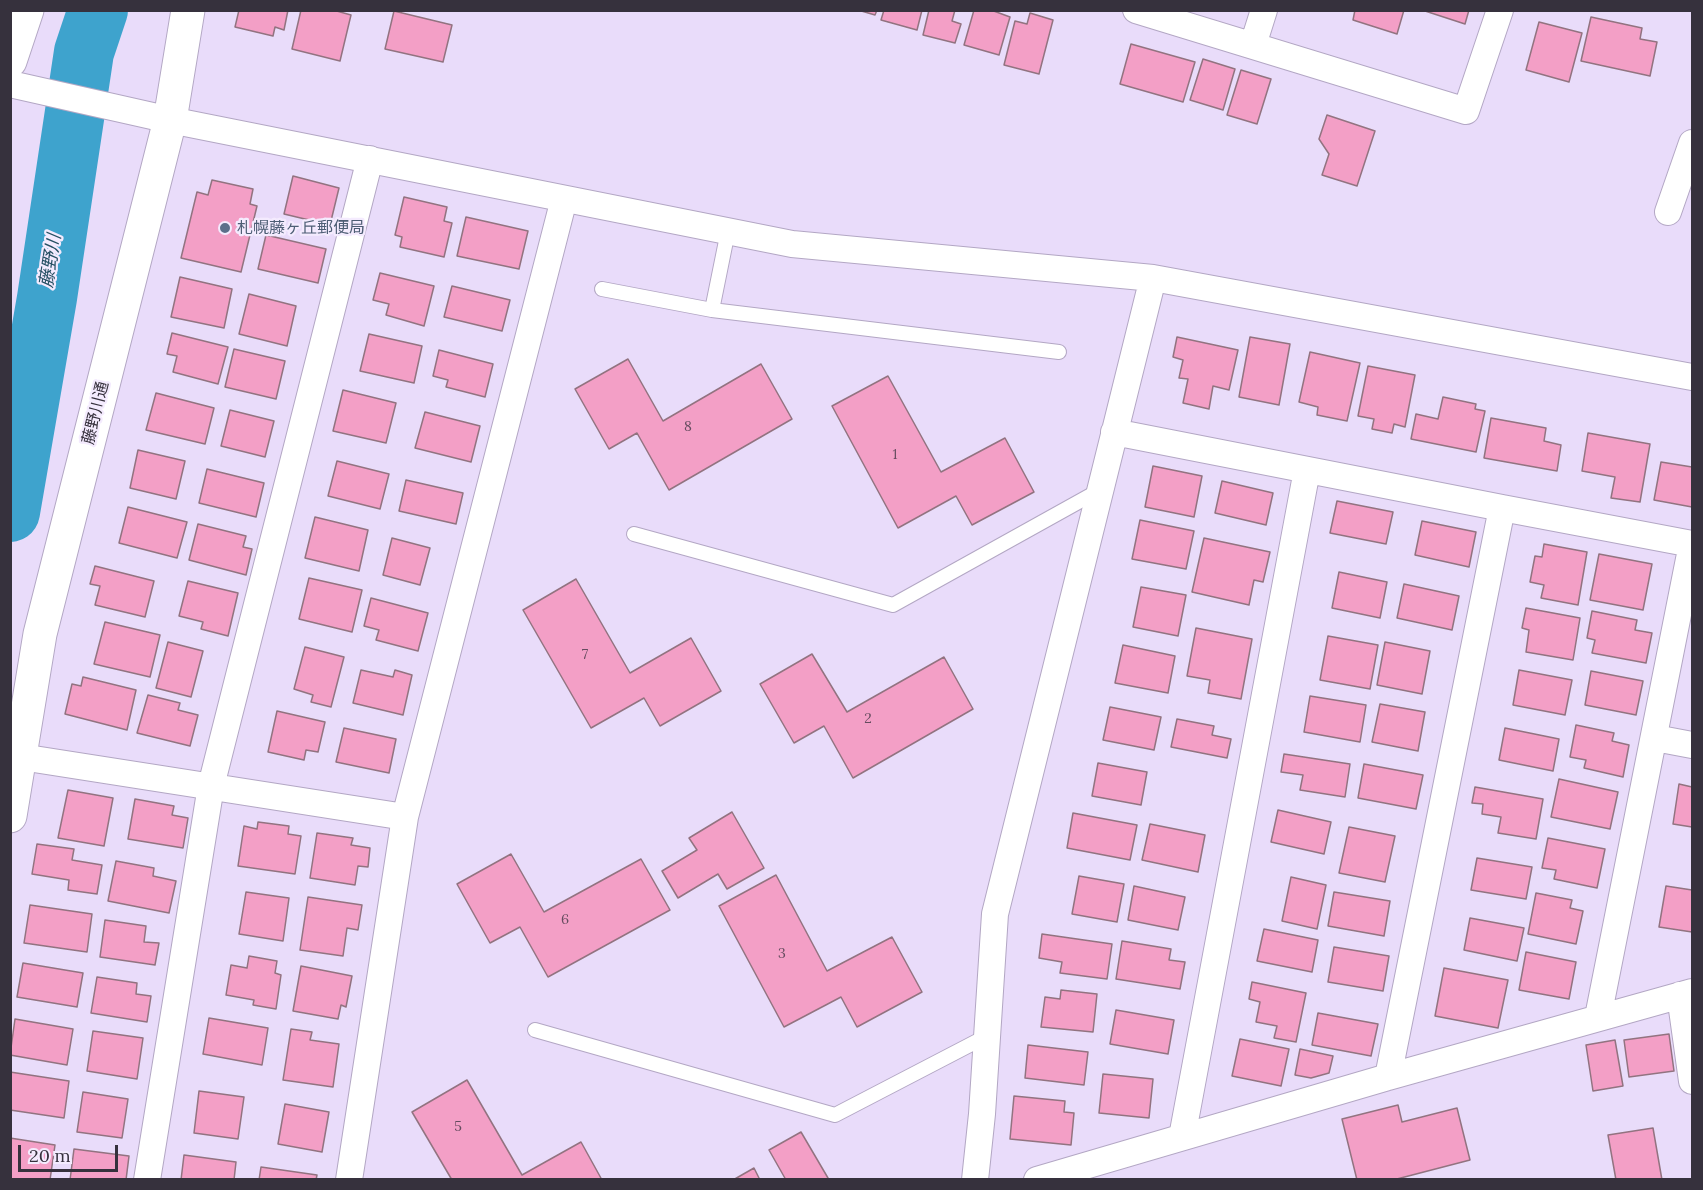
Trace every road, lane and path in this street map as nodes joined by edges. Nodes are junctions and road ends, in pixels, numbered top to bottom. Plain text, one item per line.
1 (27, 10) edge
2 (188, 10) edge
3 (1136, 10) edge
4 (1264, 10) edge
5 (1500, 10) edge
6 (1253, 45) junction
7 (15, 77) edge
8 (155, 117) junction
9 (1692, 143) edge
10 (370, 159) junction
11 (564, 199) junction
12 (1668, 213) dead end
13 (728, 231) junction
14 (1153, 278) junction
15 (602, 290) dead end
16 (712, 310) junction
17 (1059, 352) dead end
18 (1692, 377) edge
19 (1114, 432) junction
20 (1307, 470) junction
21 (1100, 490) junction
22 (1502, 508) junction
23 (634, 534) dead end
24 (1692, 544) edge
25 (1656, 738) junction
26 (1692, 745) edge
27 (21, 757) junction
28 (210, 786) junction
29 (10, 816) edge
30 (405, 817) junction
31 (1686, 994) edge
32 (1598, 1017) junction
33 (535, 1030) dead end
34 (987, 1036) junction
35 (1388, 1077) junction
36 (1692, 1081) edge
37 (1182, 1137) junction
38 (147, 1179) edge
39 (349, 1179) edge
40 (975, 1179) edge
41 (1037, 1179) edge

1 - 7 street
2 - 8 street, 藤野川通
3 - 6 street
4 - 6 street
5 - 6 street
7 - 8 street
8 - 10 street
8 - 27 street, 藤野川通
9 - 12 street
10 - 11 street
10 - 28 street
11 - 13 street
11 - 30 street
13 - 14 street
13 - 16 lane
14 - 18 street
14 - 19 street
15 - 16 lane
16 - 17 lane
19 - 20 street
19 - 21 street
20 - 22 street
20 - 37 street
21 - 23 lane
21 - 34 street
22 - 24 street
22 - 35 street
24 - 25 street
25 - 26 street
25 - 32 street
27 - 28 street
27 - 29 street, 藤野川通
28 - 30 street
28 - 38 street
30 - 39 street
31 - 32 street
31 - 36 street
32 - 35 street
33 - 34 lane
34 - 40 street
35 - 37 street
37 - 41 street

